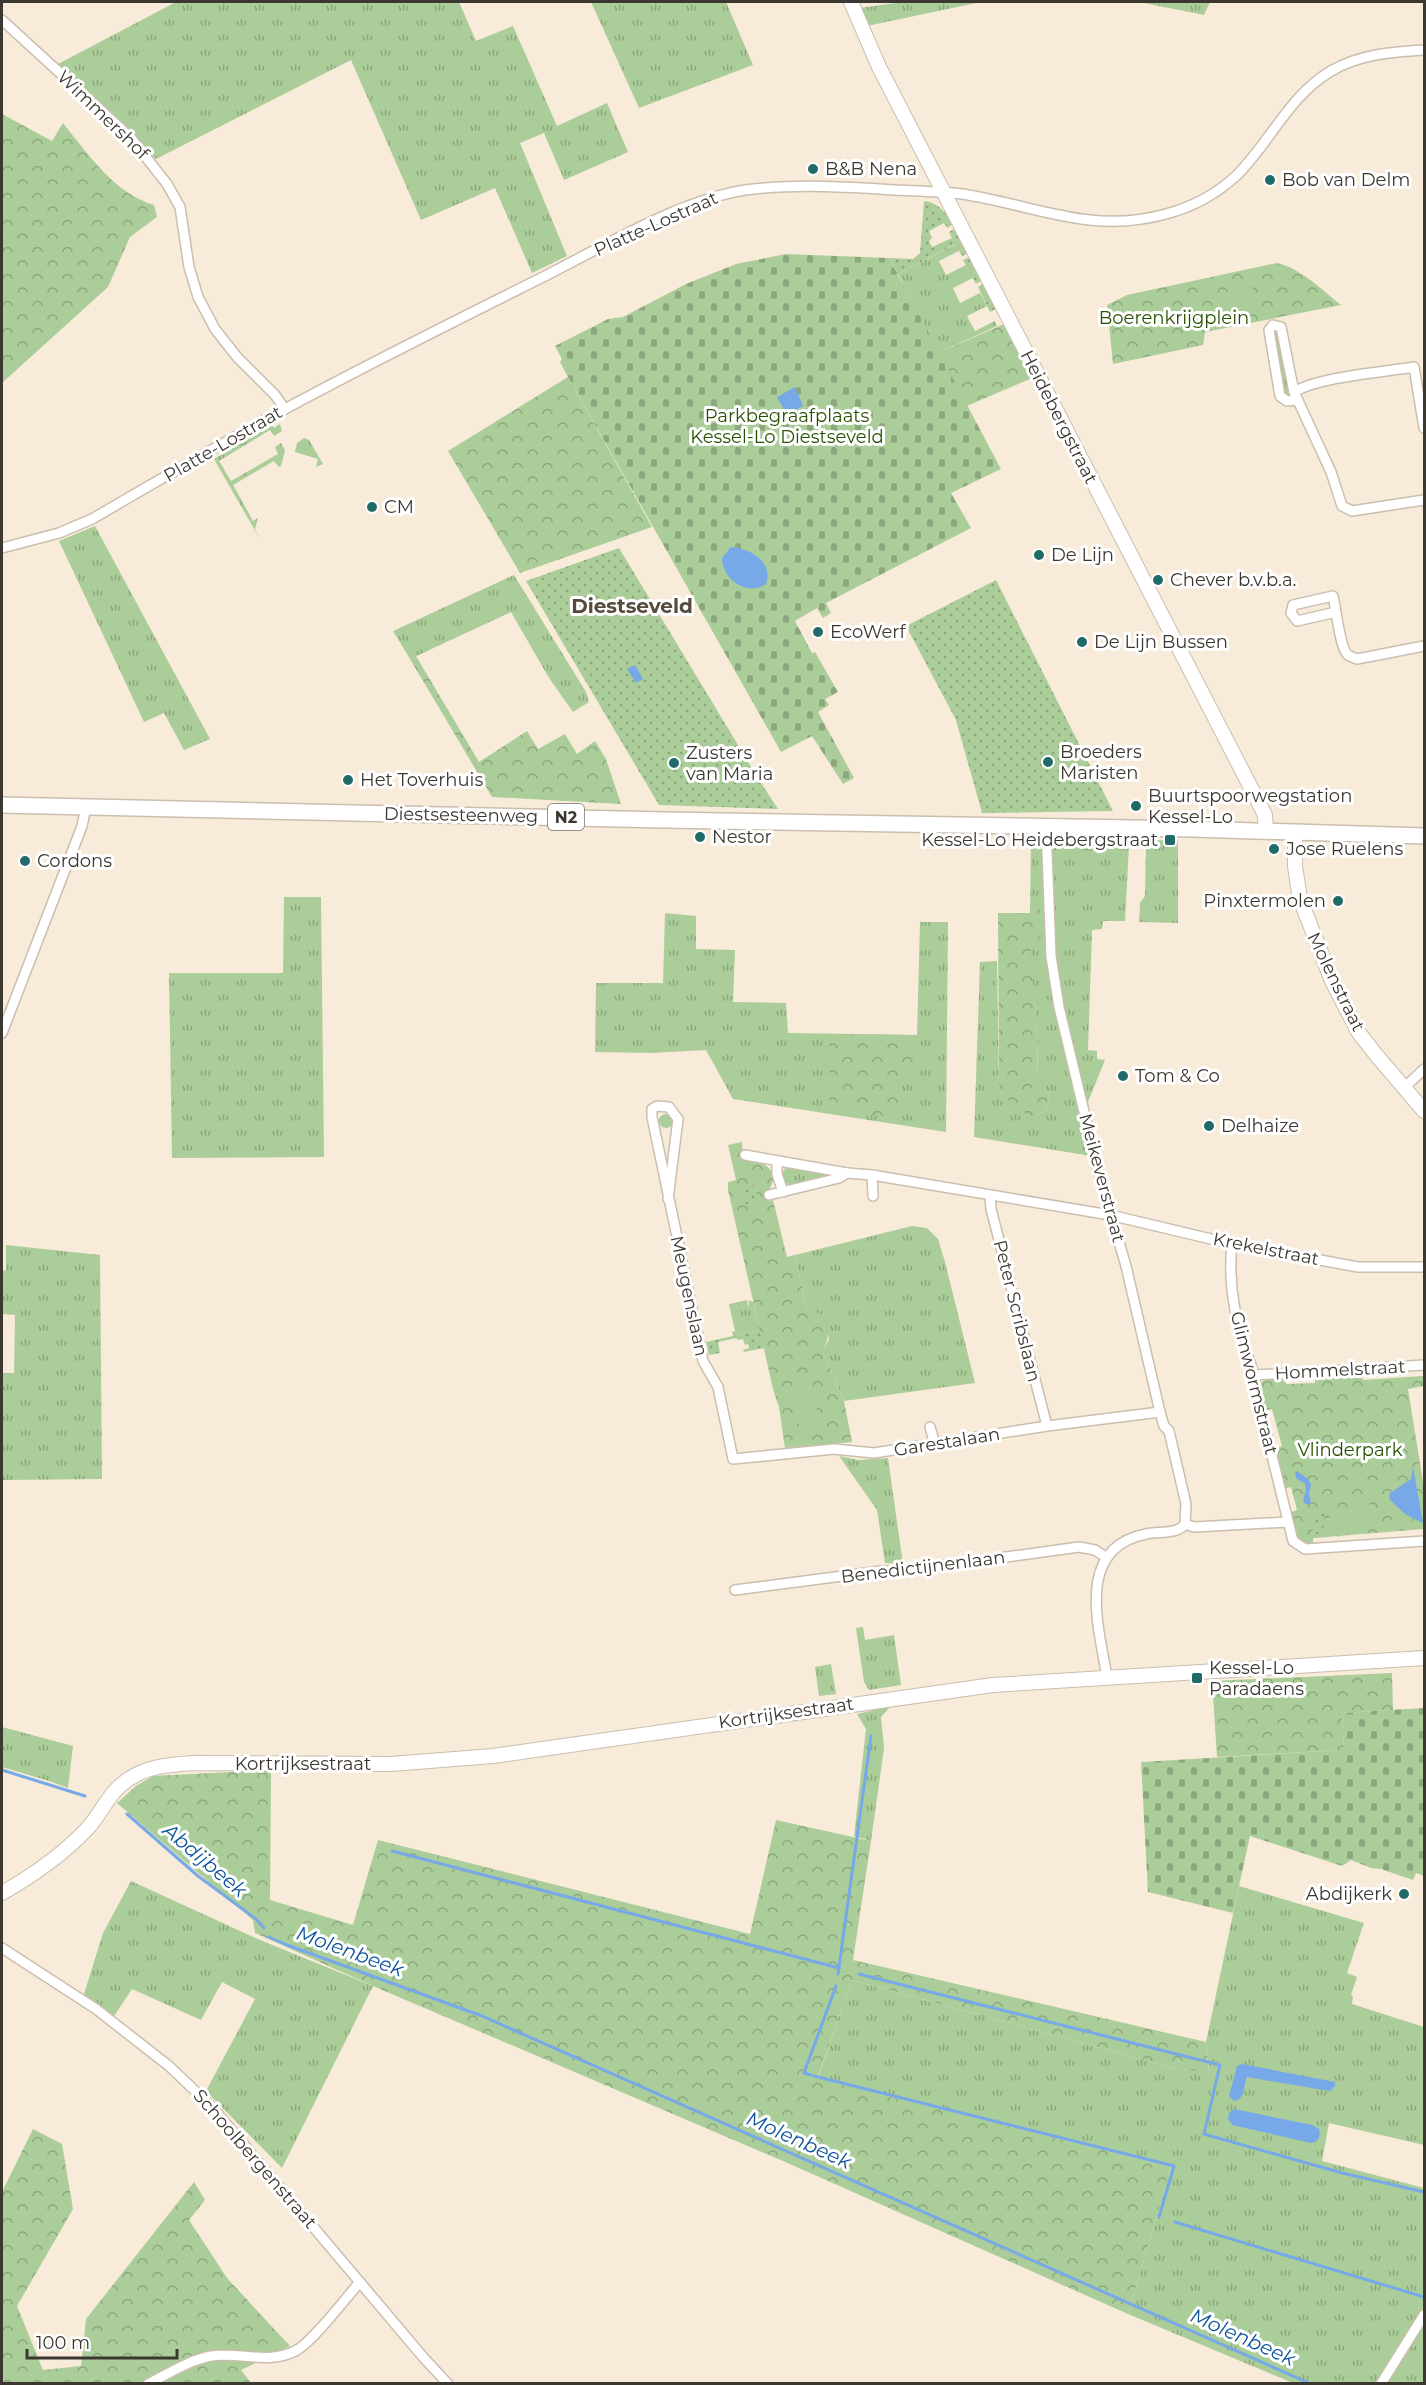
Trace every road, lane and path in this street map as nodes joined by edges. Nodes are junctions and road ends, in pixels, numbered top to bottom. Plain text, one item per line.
1 (851, 2) edge
2 (2, 20) edge
3 (1425, 50) edge
4 (945, 193) junction
5 (1425, 362) edge
6 (1414, 367) junction
7 (1296, 391) junction
8 (285, 409) junction
9 (1425, 428) edge
10 (1425, 500) edge
11 (2, 548) edge
12 (1336, 612) junction
13 (1425, 646) edge
14 (2, 805) edge
15 (86, 807) junction
16 (1046, 826) junction
17 (1266, 831) junction
18 (1295, 832) junction
19 (1425, 836) edge
20 (2, 1033) edge
21 (1425, 1070) edge
22 (1404, 1088) junction
23 (1425, 1111) edge
24 (656, 1137) junction
25 (676, 1138) junction
26 (745, 1155) dead end
27 (777, 1161) junction
28 (847, 1173) junction
29 (872, 1175) junction
30 (783, 1192) junction
31 (769, 1195) dead end
32 (990, 1195) junction
33 (873, 1196) dead end
34 (668, 1199) junction
35 (1110, 1215) junction
36 (1232, 1244) junction
37 (1425, 1267) edge
38 (1425, 1365) edge
39 (1256, 1375) junction
40 (1160, 1412) junction
41 (1047, 1426) junction
42 (930, 1427) dead end
43 (935, 1444) junction
44 (733, 1459) joint
45 (1288, 1522) junction
46 (1185, 1524) junction
47 (1425, 1541) edge
48 (1107, 1558) junction
49 (735, 1590) dead end
50 (1425, 1658) edge
51 (1107, 1677) junction
52 (2, 1893) edge
53 (2, 1948) edge
54 (360, 2282) junction
55 (1425, 2315) edge
56 (147, 2384) edge
57 (448, 2384) edge
58 (1381, 2384) edge

1 - 4 street, Heidebergstraat
2 - 8 street, Wimmershof
3 - 4 street, Platte-Lostraat
4 - 8 street, Platte-Lostraat
4 - 17 street, Heidebergstraat
5 - 6 street
6 - 7 street
6 - 9 street
7 - 7 street
7 - 10 street
8 - 11 street, Platte-Lostraat
12 - 12 street
12 - 13 street
14 - 15 main road, Diestsesteenweg / N2
15 - 16 main road, Diestsesteenweg / N2
15 - 20 street
16 - 17 main road, Diestsesteenweg / N2
16 - 35 street, Meikeverstraat
17 - 18 main road, Diestsesteenweg / N2
18 - 19 main road, Diestsesteenweg / N2
18 - 22 street, Molenstraat
21 - 22 street
22 - 23 street, Molenstraat
24 - 25 street
24 - 25 street, Meugenslaan
24 - 34 street, Meugenslaan
25 - 34 street, Meugenslaan
26 - 27 street, Krekelstraat
27 - 28 street, Krekelstraat
27 - 30 street
28 - 29 street, Krekelstraat
28 - 30 street
29 - 32 street, Krekelstraat
29 - 33 street
30 - 31 street
32 - 35 street, Krekelstraat
32 - 41 street, Peter Scribslaan
34 - 44 street, Meugenslaan
35 - 36 street, Krekelstraat
35 - 40 street, Meikeverstraat
36 - 37 street, Krekelstraat
36 - 39 street, Glimwormstraat
38 - 39 street, Hommelstraat
39 - 45 street, Glimwormstraat
40 - 41 street, Garestalaan
40 - 46 street, Meikeverstraat
41 - 43 street, Garestalaan
42 - 43 street
43 - 44 street, Garestalaan
45 - 46 street
45 - 47 street, Glimwormstraat
46 - 48 street
48 - 49 street, Benedictijnenlaan
48 - 51 street
50 - 51 street, Kortrijksestraat
51 - 52 street, Kortrijksestraat
53 - 54 street, Schoolbergenstraat
54 - 56 street
54 - 57 street, Schoolbergenstraat
55 - 58 street

